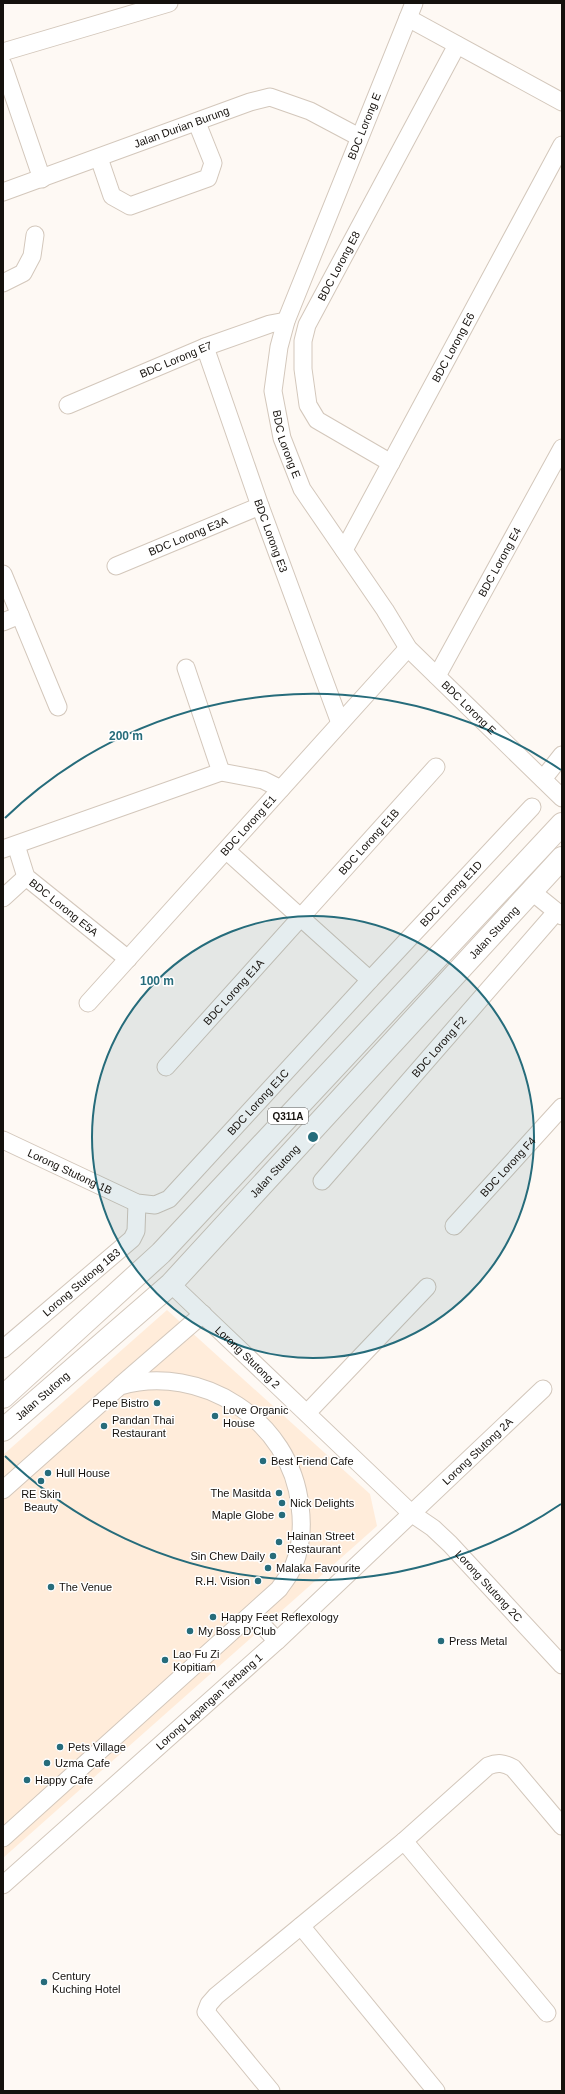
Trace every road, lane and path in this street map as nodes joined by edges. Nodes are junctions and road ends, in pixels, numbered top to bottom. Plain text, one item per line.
1 (169, 3) edge
2 (411, 10) edge
3 (457, 45) junction
4 (3, 52) edge
5 (3, 66) edge
6 (562, 102) edge
7 (197, 123) junction
8 (359, 137) junction
9 (562, 145) edge
10 (99, 158) junction
11 (42, 179) junction
12 (3, 192) edge
13 (35, 235) dead end
14 (3, 283) edge
15 (286, 321) junction
16 (205, 347) junction
17 (68, 405) dead end
18 (562, 448) edge
19 (391, 463) junction
20 (260, 506) junction
21 (344, 550) junction
22 (116, 566) dead end
23 (3, 574) edge
24 (20, 615) junction
25 (3, 622) edge
26 (408, 648) junction
27 (186, 668) dead end
28 (437, 676) junction
29 (58, 707) dead end
30 (340, 723) junction
31 (562, 755) edge
32 (436, 767) dead end
33 (221, 772) junction
34 (544, 779) junction
35 (281, 789) junction
36 (562, 798) edge
37 (532, 807) dead end
38 (562, 824) edge
39 (10, 847) edge
40 (227, 851) junction
41 (562, 858) edge
42 (26, 877) junction
43 (531, 891) junction
44 (3, 898) edge
45 (559, 914) edge
46 (301, 917) junction
47 (128, 959) junction
48 (370, 980) junction
49 (88, 1003) dead end
50 (166, 1067) dead end
51 (562, 1107) edge
52 (3, 1140) edge
53 (322, 1181) dead end
54 (137, 1203) junction
55 (454, 1226) dead end
56 (172, 1284) junction
57 (427, 1287) dead end
58 (203, 1314) junction
59 (3, 1349) edge
60 (91, 1354) junction
61 (26, 1377) junction
62 (120, 1386) junction
63 (543, 1389) dead end
64 (3, 1390) edge
65 (3, 1397) edge
66 (307, 1413) junction
67 (3, 1423) edge
68 (3, 1430) edge
69 (3, 1490) edge
70 (411, 1513) junction
71 (252, 1614) junction
72 (277, 1641) junction
73 (562, 1665) edge
74 (562, 1826) edge
75 (3, 1838) edge
76 (404, 1841) junction
77 (3, 1885) edge
78 (301, 1926) junction
79 (547, 2013) dead end
80 (271, 2091) edge
81 (436, 2091) edge

1 - 4 street
2 - 3 street
2 - 8 street, BDC Lorong E
3 - 6 street
3 - 19 street, BDC Lorong E8
5 - 11 street
7 - 8 street, Jalan Durian Burung
7 - 10 street, Jalan Durian Burung
7 - 10 street
8 - 15 street, BDC Lorong E
9 - 19 street, BDC Lorong E6
10 - 11 street, Jalan Durian Burung
11 - 12 street, Jalan Durian Burung
13 - 14 street
15 - 16 street, BDC Lorong E7
15 - 21 street, BDC Lorong E
16 - 17 street, BDC Lorong E7
16 - 20 street, BDC Lorong E3
18 - 28 street, BDC Lorong E4
19 - 21 street, BDC Lorong E6
20 - 22 street, BDC Lorong E3A
20 - 30 street, BDC Lorong E3
21 - 26 street, BDC Lorong E
23 - 24 street
24 - 25 street
24 - 29 street
26 - 28 street, BDC Lorong E
26 - 30 street, BDC Lorong E1
27 - 33 street
28 - 34 street, BDC Lorong E
30 - 35 street, BDC Lorong E1
31 - 34 street
32 - 46 street, BDC Lorong E1B
33 - 35 street
33 - 39 street
34 - 36 street, BDC Lorong E
35 - 40 street, BDC Lorong E1
37 - 48 street, BDC Lorong E1D
38 - 61 main road, Q311A
39 - 42 street, BDC Lorong E5A
40 - 46 street
40 - 47 street, BDC Lorong E1
41 - 43 main road, Jalan Stutong
42 - 44 street
42 - 47 street, BDC Lorong E5A
43 - 45 street
43 - 56 main road, Jalan Stutong
45 - 53 street, BDC Lorong F2
46 - 48 street
46 - 50 street, BDC Lorong E1A
47 - 49 street, BDC Lorong E1
48 - 54 street, BDC Lorong E1C
51 - 55 street, BDC Lorong F4
52 - 54 street, Lorong Stutong 1B
54 - 59 street, Lorong Stutong 1B3
56 - 58 street, Lorong Stutong 2
56 - 60 main road, Jalan Stutong
57 - 66 street
58 - 62 street
58 - 66 street, Lorong Stutong 2
60 - 67 main road
60 - 68 main road, Jalan Stutong
61 - 64 main road
61 - 65 main road, Q311A
62 - 69 street
62 - 71 street
63 - 70 street, Lorong Stutong 2A
66 - 70 street, Lorong Stutong 2
70 - 72 street, Lorong Lapangan Terbang 1
70 - 73 street, Lorong Stutong 2C
71 - 72 street
71 - 75 street
72 - 77 street, Lorong Lapangan Terbang 1
74 - 76 street
76 - 78 street
76 - 79 street
78 - 80 street
78 - 81 street

